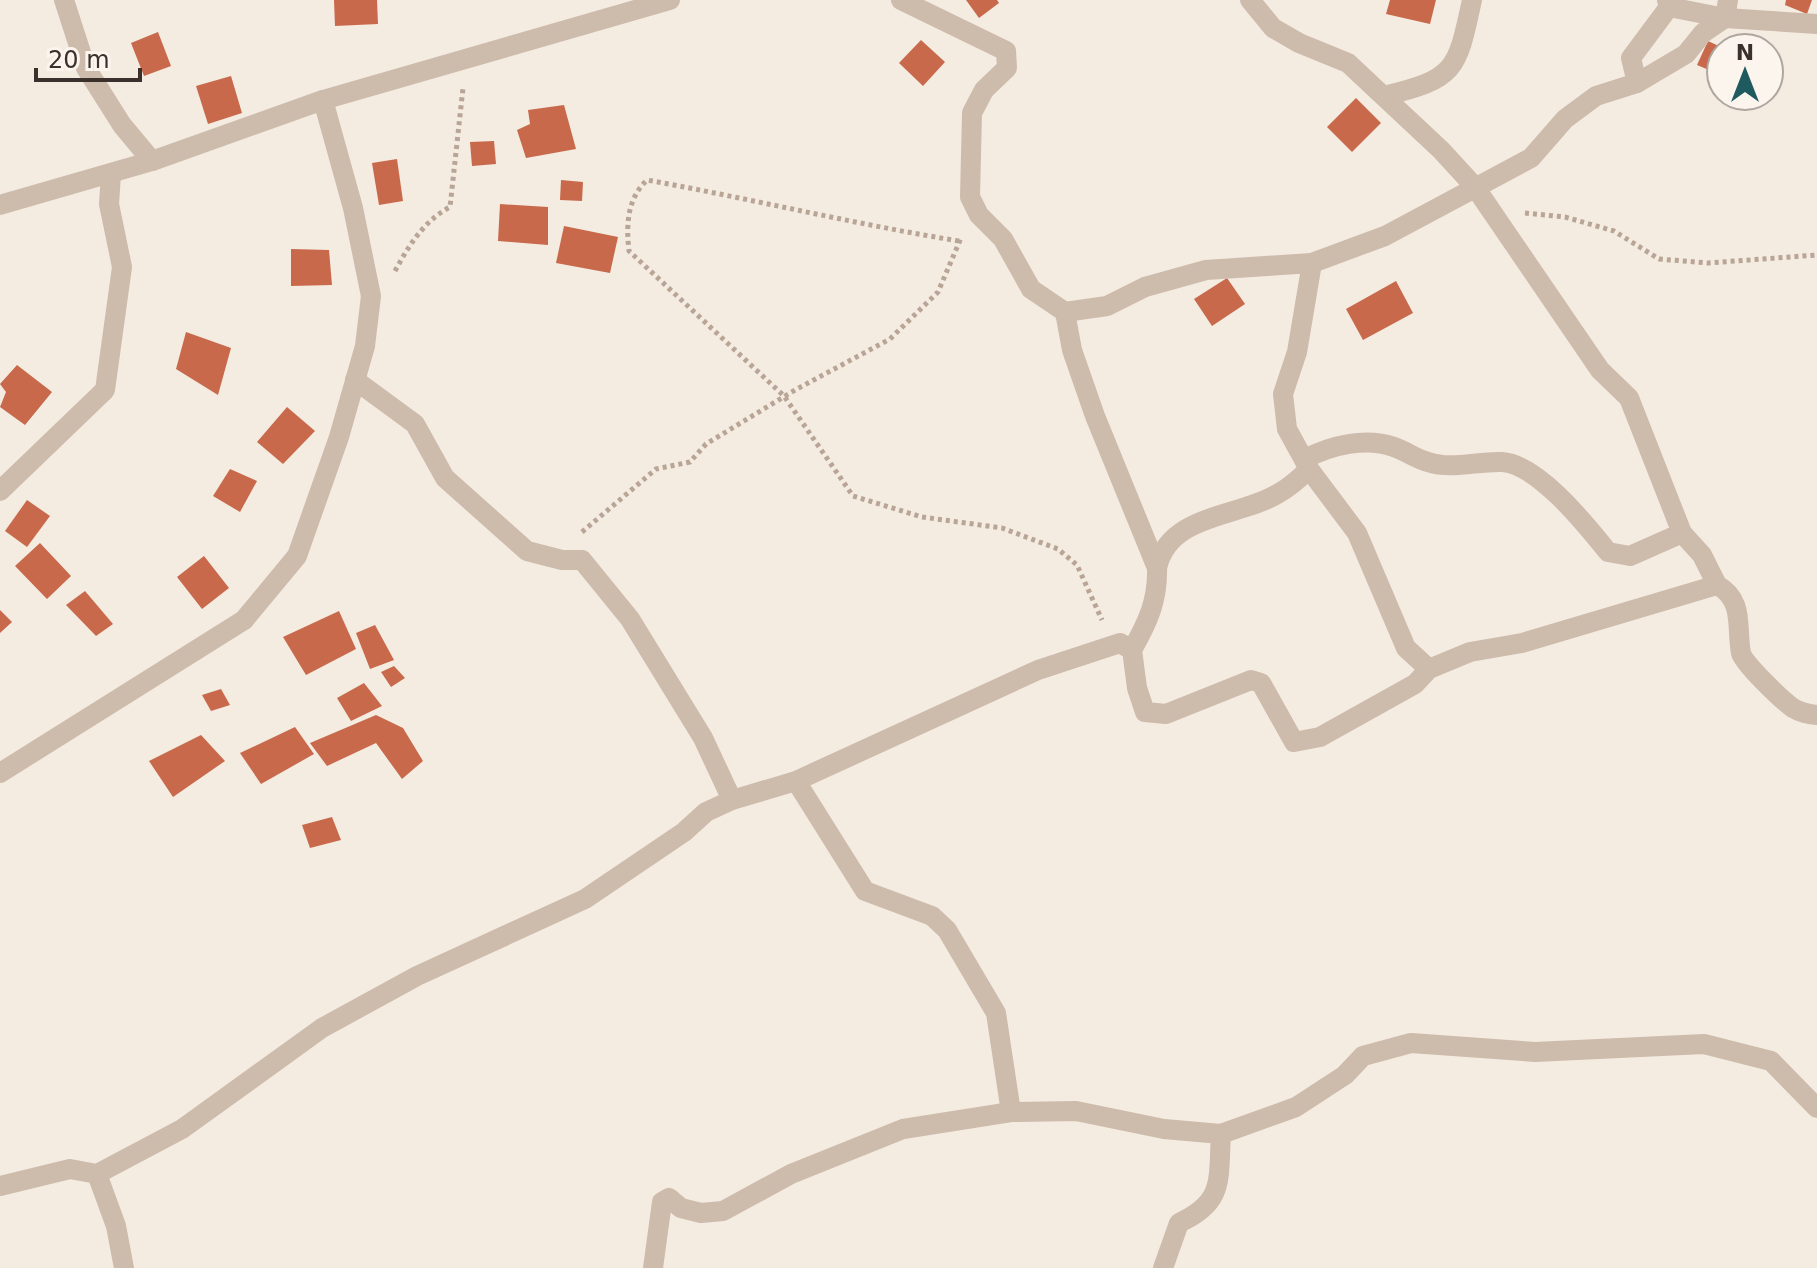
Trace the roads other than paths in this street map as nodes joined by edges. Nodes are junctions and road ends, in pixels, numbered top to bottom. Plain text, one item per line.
1 (64, 0) edge
2 (670, 0) edge
3 (901, 0) edge
4 (1250, 0) edge
5 (1472, 0) edge
6 (1668, 4) edge
7 (1726, 9) edge
8 (1817, 24) edge
9 (1637, 83) junction
10 (1384, 96) junction
11 (323, 100) junction
12 (152, 161) junction
13 (111, 174) junction
14 (1475, 187) junction
15 (0, 205) edge
16 (1312, 263) junction
17 (1065, 312) junction
18 (355, 380) junction
19 (1307, 464) junction
20 (0, 491) edge
21 (1682, 533) junction
22 (1157, 568) junction
23 (1717, 585) junction
24 (1126, 646) junction
25 (1429, 669) junction
26 (1817, 715) edge
27 (0, 773) edge
28 (796, 781) junction
29 (732, 800) junction
30 (1817, 1108) edge
31 (1011, 1112) junction
32 (1221, 1134) junction
33 (97, 1174) junction
34 (0, 1186) edge
35 (124, 1268) edge
36 (653, 1268) edge
37 (1163, 1268) edge

1 - 12 street
2 - 11 street
3 - 17 street
4 - 10 street
5 - 10 street
6 - 7 street
6 - 9 street
7 - 8 street
7 - 9 street
9 - 14 street
10 - 14 street
11 - 12 street
11 - 18 street
12 - 13 street
13 - 15 street
13 - 20 street
14 - 16 street
14 - 21 street
16 - 17 street
16 - 19 street
17 - 22 street
18 - 27 street
18 - 29 street
19 - 21 street
19 - 22 street
19 - 25 street
21 - 23 street
22 - 24 street
23 - 25 street
23 - 26 street
24 - 25 street
24 - 28 street
28 - 29 street
28 - 31 street
29 - 33 street
30 - 32 street
31 - 32 street
31 - 36 street
32 - 37 street
33 - 34 street
33 - 35 street

